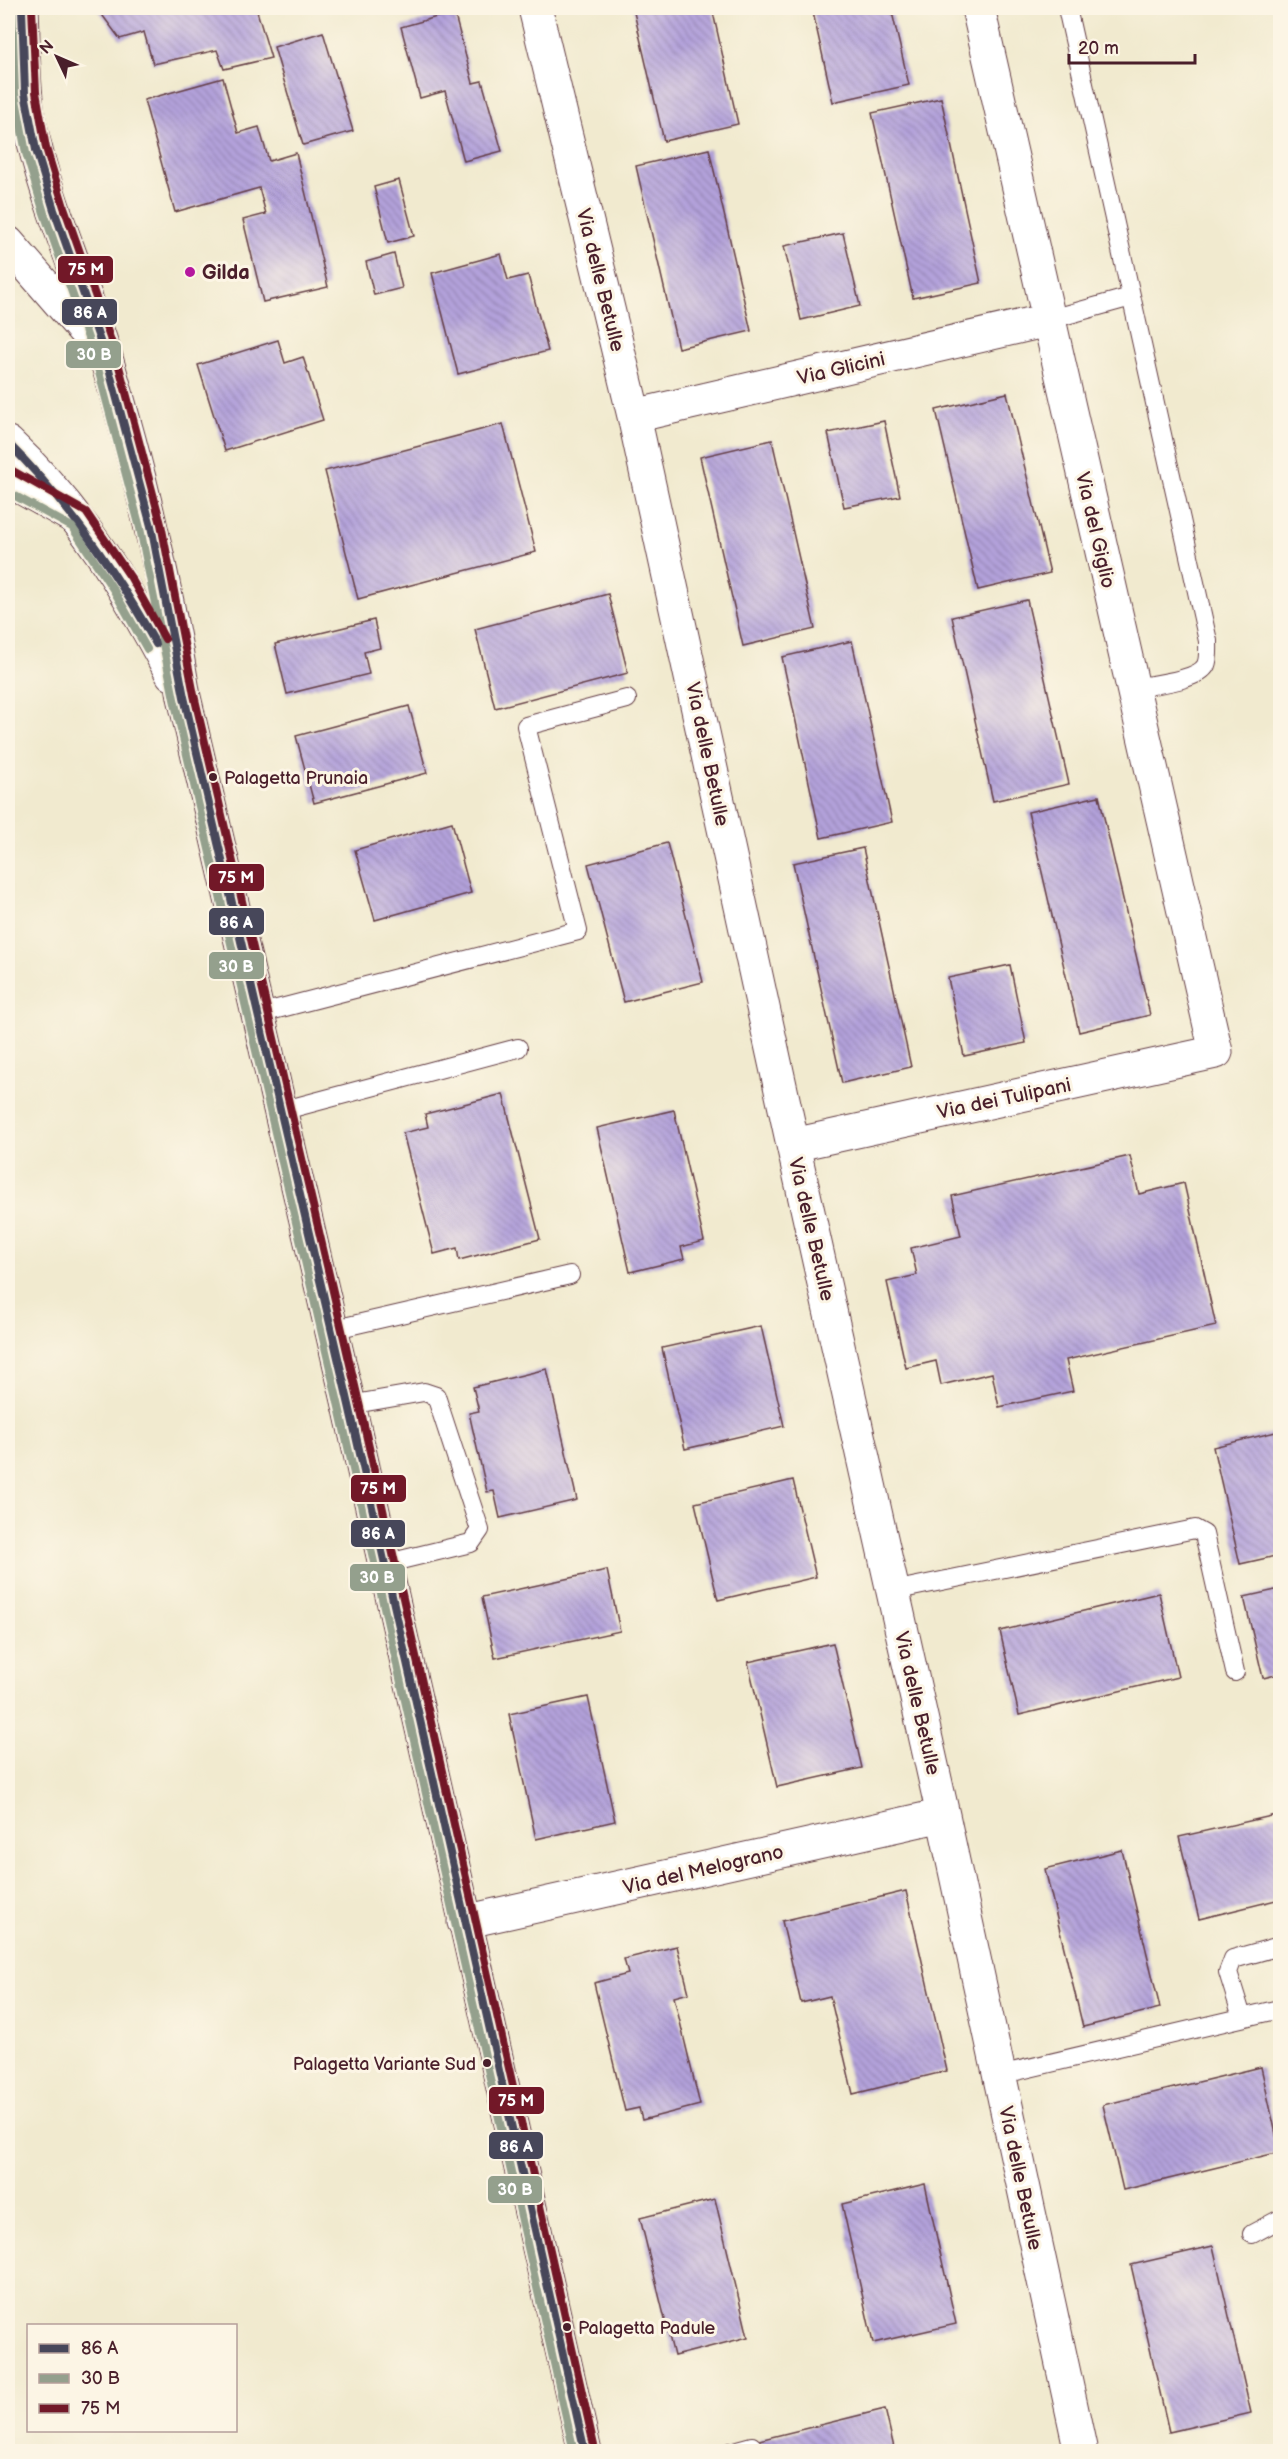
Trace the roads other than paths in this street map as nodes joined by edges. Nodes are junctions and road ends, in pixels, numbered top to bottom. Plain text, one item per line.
1 (22, 8) edge
2 (535, 8) edge
3 (978, 8) edge
4 (1067, 8) edge
5 (8, 243) edge
6 (1131, 297) junction
7 (1048, 320) junction
8 (105, 354) junction
9 (634, 416) junction
10 (8, 442) edge
11 (8, 480) edge
12 (79, 519) junction
13 (1133, 688) junction
14 (184, 697) junction
15 (627, 699) dead end
16 (258, 1014) junction
17 (518, 1048) dead end
18 (1216, 1052) joint
19 (280, 1111) junction
20 (793, 1145) junction
21 (570, 1275) dead end
22 (331, 1330) junction
23 (349, 1406) junction
24 (384, 1564) junction
25 (893, 1591) junction
26 (1235, 1672) dead end
27 (943, 1815) junction
28 (464, 1922) junction
29 (1281, 1946) edge
30 (1281, 2012) edge
31 (1242, 2017) junction
32 (999, 2075) junction
33 (1281, 2219) edge
34 (1252, 2234) dead end
35 (752, 2446) dead end
36 (585, 2451) edge
37 (730, 2451) edge
38 (1081, 2451) edge

1 - 8 street
2 - 9 street, Via delle Betulle
3 - 7 street, Via del Giglio
4 - 6 lane
5 - 8 street
6 - 7 lane
6 - 13 lane
7 - 9 street, Via Glicini
7 - 13 street, Via del Giglio
8 - 14 street
9 - 20 street, Via delle Betulle
10 - 12 street
11 - 12 street
12 - 14 street
13 - 18 street, Via del Giglio
14 - 16 street
15 - 16 lane
16 - 19 street
17 - 19 lane
18 - 20 street, Via dei Tulipani
19 - 22 street
20 - 25 street, Via delle Betulle
21 - 22 lane
22 - 23 street
23 - 24 street
23 - 24 lane
24 - 28 street
25 - 26 lane
25 - 27 street, Via delle Betulle
27 - 28 street, Via del Melograno
27 - 32 street, Via delle Betulle
28 - 36 street
29 - 31 lane
30 - 31 lane
31 - 32 lane
32 - 38 street, Via delle Betulle
33 - 34 lane
35 - 37 lane

